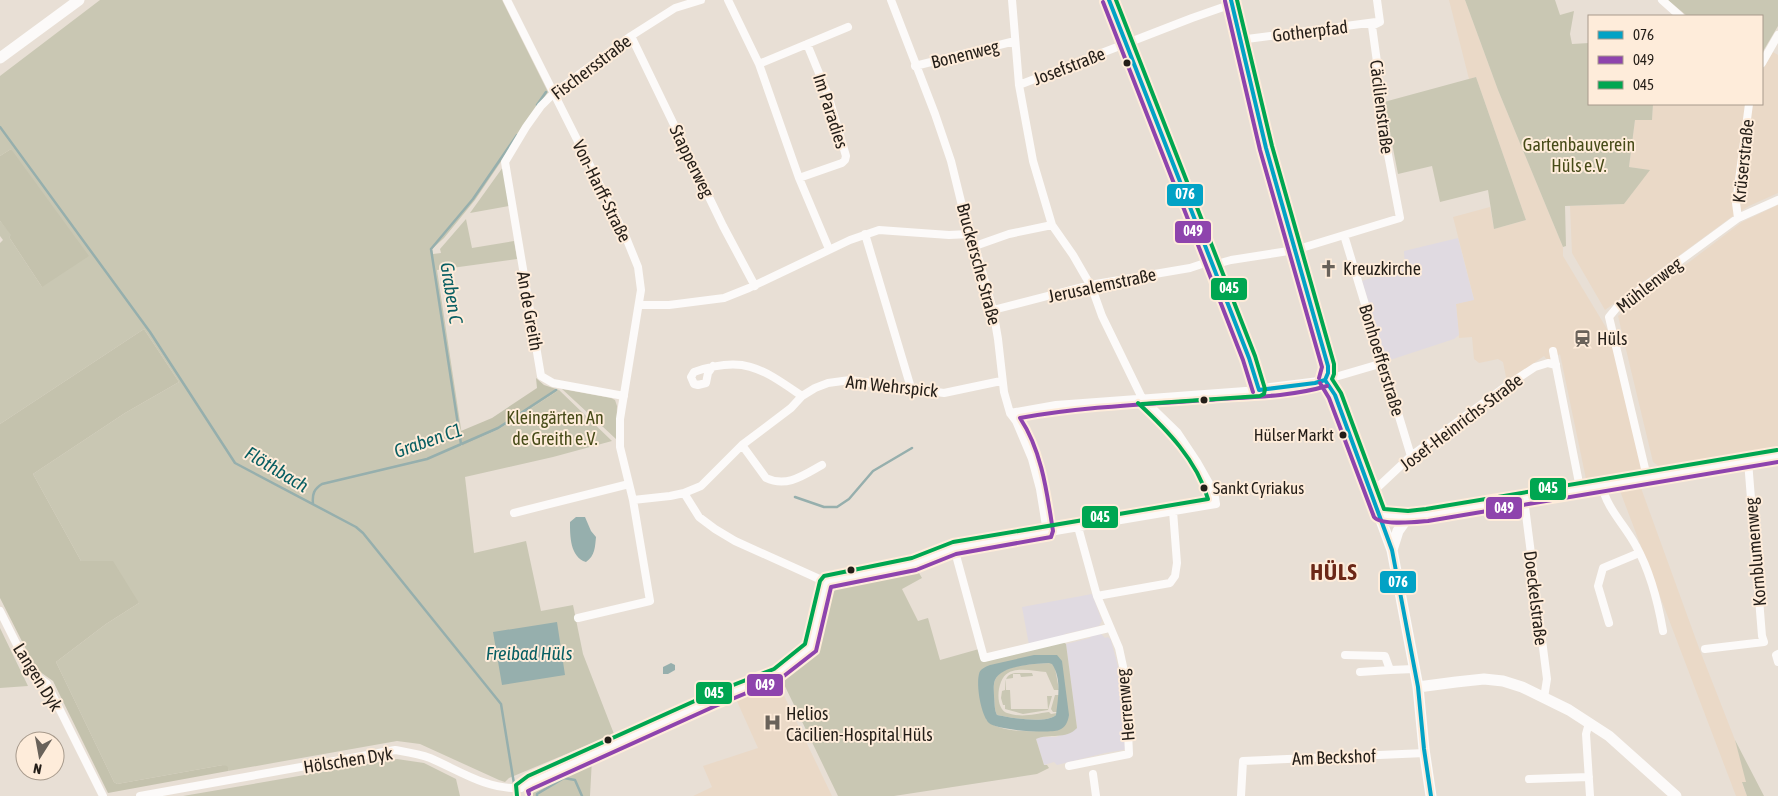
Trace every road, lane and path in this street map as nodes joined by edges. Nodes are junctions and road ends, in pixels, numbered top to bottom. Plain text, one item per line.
1 (79, 0) edge
2 (507, 0) edge
3 (701, 0) edge
4 (728, 0) edge
5 (891, 0) edge
6 (1012, 0) edge
7 (1109, 0) edge
8 (1377, 0) edge
9 (1662, 0) edge
10 (1231, 2) edge
11 (679, 3) edge
12 (1679, 15) edge
13 (1380, 22) junction
14 (848, 28) dead end
15 (1778, 35) edge
16 (631, 36) junction
17 (1239, 40) junction
18 (1015, 41) junction
19 (807, 44) junction
20 (1126, 44) junction
21 (0, 58) edge
22 (1763, 61) edge
23 (760, 64) junction
24 (915, 66) junction
25 (1019, 85) junction
26 (554, 93) junction
27 (1749, 105) edge
28 (505, 162) joint
29 (799, 178) junction
30 (1778, 200) edge
31 (1400, 218) joint
32 (1738, 218) junction
33 (1052, 225) junction
34 (865, 234) junction
35 (969, 234) junction
36 (1344, 235) junction
37 (975, 246) junction
38 (829, 249) junction
39 (1295, 250) junction
40 (1212, 263) junction
41 (1090, 285) junction
42 (755, 286) junction
43 (639, 305) junction
44 (993, 310) junction
45 (1553, 352) dead end
46 (1383, 363) junction
47 (1556, 365) junction
48 (713, 366) dead end
49 (1326, 380) junction
50 (1001, 381) junction
51 (911, 388) junction
52 (1259, 390) junction
53 (624, 396) junction
54 (802, 396) junction
55 (1142, 398) junction
56 (1010, 413) junction
57 (742, 445) junction
58 (1411, 456) junction
59 (1778, 456) edge
60 (1748, 461) junction
61 (822, 465) dead end
62 (1647, 477) junction
63 (629, 484) junction
64 (1602, 484) junction
65 (1580, 488) junction
66 (1370, 490) junction
67 (684, 493) junction
68 (1524, 499) junction
69 (632, 500) junction
70 (1173, 511) junction
71 (514, 512) dead end
72 (1380, 515) junction
73 (1408, 517) junction
74 (1078, 527) junction
75 (1047, 532) junction
76 (954, 548) junction
77 (1392, 550) junction
78 (1639, 553) junction
79 (826, 582) junction
80 (1097, 596) junction
81 (0, 611) edge
82 (578, 618) dead end
83 (1609, 623) dead end
84 (1109, 628) junction
85 (1663, 631) dead end
86 (1705, 649) dead end
87 (1345, 655) dead end
88 (1414, 669) junction
89 (1390, 670) junction
90 (1360, 672) dead end
91 (1418, 687) junction
92 (1544, 698) junction
93 (1589, 723) junction
94 (1425, 753) junction
95 (1069, 766) dead end
96 (1093, 774) dead end
97 (1589, 777) junction
98 (1529, 779) dead end
99 (522, 792) edge
100 (103, 796) edge
101 (140, 796) edge
102 (1096, 796) edge
103 (1241, 796) edge
104 (1431, 796) edge
105 (1590, 796) edge
106 (1676, 796) edge

1 - 21 street
2 - 26 street, Von-Harff-Straße
3 - 11 street, Fischersstraße
4 - 23 street
5 - 24 street, Bruckersche Straße
6 - 18 street
7 - 20 street
8 - 13 street, Cäcilienstraße
9 - 12 street
10 - 17 street
10 - 20 street, Josefstraße
11 - 16 street, Fischersstraße
13 - 17 street, Gotherpfad
13 - 31 street, Cäcilienstraße
14 - 19 street
15 - 22 street
16 - 26 street, Fischersstraße
16 - 42 street, Stapperweg
17 - 39 street
18 - 24 street, Bonenweg
18 - 25 street
19 - 23 street
19 - 29 street, Im Paradies
20 - 25 street, Josefstraße
20 - 40 street
23 - 29 street
24 - 35 street, Bruckersche Straße
25 - 33 street
26 - 28 street, Fischersstraße
26 - 43 street, Von-Harff-Straße
27 - 32 street, Krüserstraße
28 - 53 street, An de Greith
29 - 38 street
30 - 32 street, Mühlenweg
31 - 36 street, Jerusalemstraße
32 - 62 street, Mühlenweg
33 - 37 street
33 - 41 street
34 - 35 street
34 - 38 street
34 - 51 street
35 - 37 street, Bruckersche Straße
36 - 39 street, Jerusalemstraße
36 - 46 street, Bonhoefferstraße
37 - 44 street, Bruckersche Straße
38 - 42 street
39 - 40 street, Jerusalemstraße
39 - 49 street
40 - 41 street, Jerusalemstraße
40 - 52 street
41 - 44 street, Jerusalemstraße
41 - 55 street
42 - 43 street
43 - 53 street, Von-Harff-Straße
44 - 50 street, Bruckersche Straße
45 - 47 street
46 - 49 street
46 - 58 street, Bonhoefferstraße
47 - 58 street, Josef-Heinrichs-Straße
47 - 65 street
48 - 54 street
49 - 52 street
49 - 66 street
50 - 51 street, Am Wehrspick
50 - 56 street, Bruckersche Straße
51 - 54 street, Am Wehrspick
52 - 55 street
53 - 63 street, Von-Harff-Straße
54 - 57 street, Am Wehrspick
55 - 56 street
55 - 70 street
56 - 75 street, Bruckersche Straße
57 - 61 street
57 - 67 street, Am Wehrspick
58 - 66 street, Josef-Heinrichs-Straße
59 - 60 street
60 - 62 street
60 - 86 street, Kornblumenweg
62 - 64 street
63 - 69 street, Von-Harff-Straße
63 - 71 street
64 - 65 street
64 - 78 street
65 - 68 street
66 - 72 street
67 - 69 street, Am Wehrspick
67 - 79 street
68 - 73 street
68 - 92 street, Doeckelstraße
69 - 82 street, Von-Harff-Straße
70 - 74 street
70 - 80 street
72 - 73 street
72 - 77 street
73 - 77 street
74 - 75 street
74 - 80 street, Herrenweg
75 - 76 street
76 - 79 street
76 - 84 street
77 - 88 street
78 - 83 street
78 - 85 street
79 - 99 street, Hölschen Dyk
80 - 84 street, Herrenweg
81 - 100 street, Langen Dyk
84 - 95 street, Herrenweg
87 - 89 street
88 - 89 street
88 - 91 street
89 - 90 street
91 - 92 street
91 - 94 street
92 - 93 street
93 - 97 street
93 - 106 street
94 - 103 street, Am Beckshof
94 - 104 street
96 - 102 street
97 - 98 street
97 - 105 street
99 - 101 street, Hölschen Dyk

